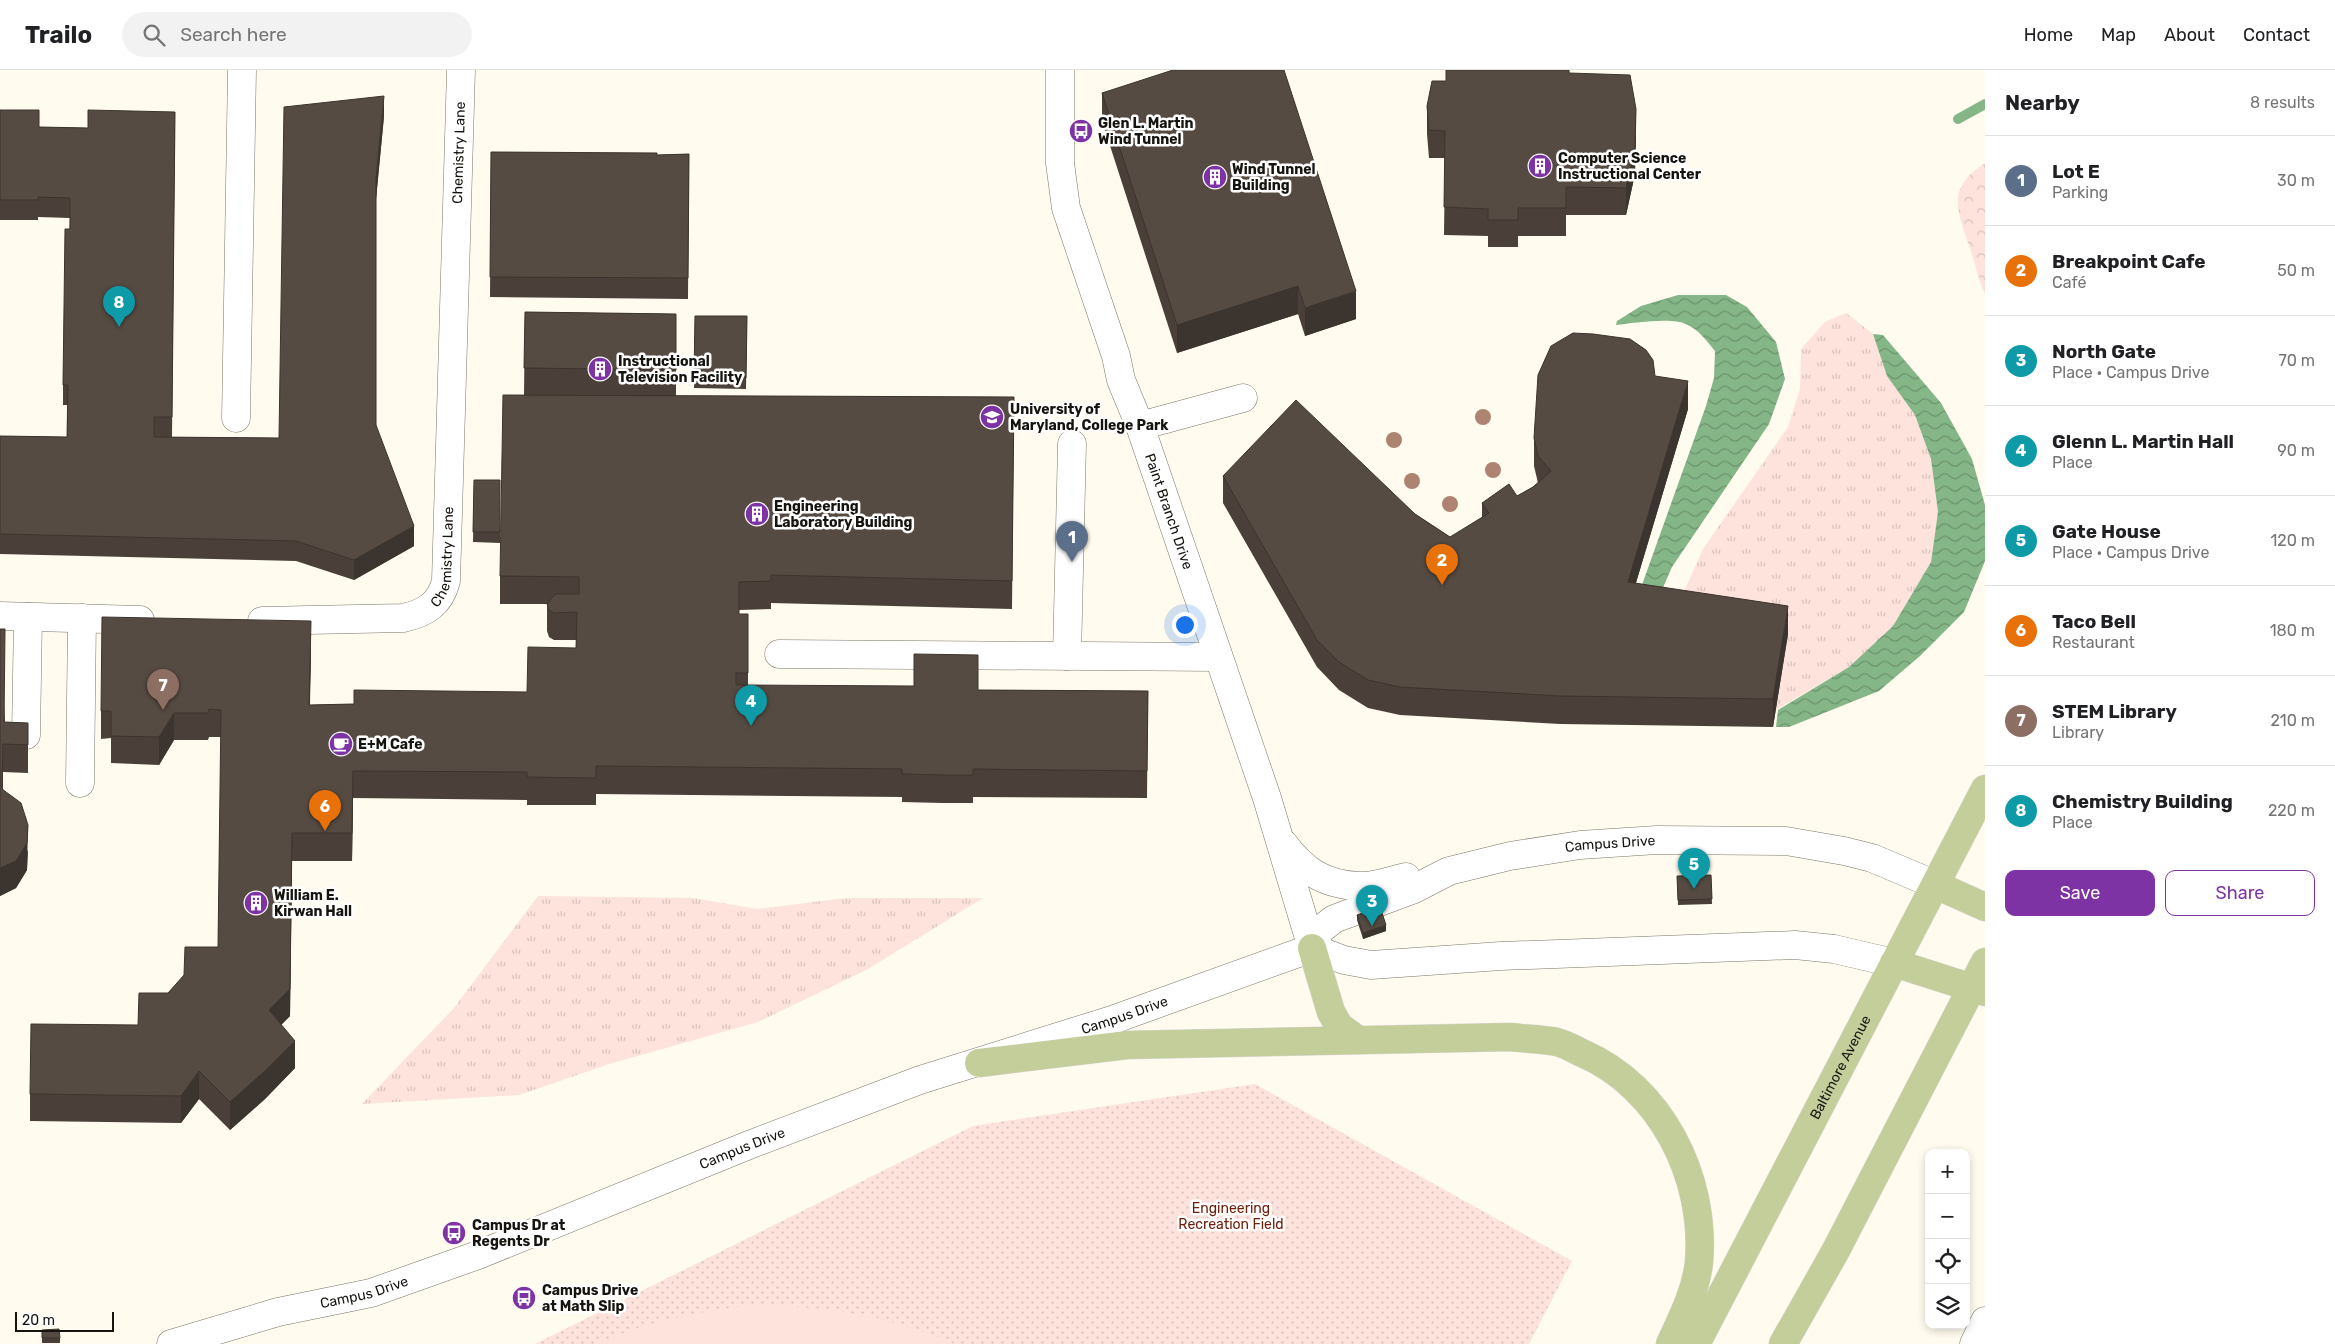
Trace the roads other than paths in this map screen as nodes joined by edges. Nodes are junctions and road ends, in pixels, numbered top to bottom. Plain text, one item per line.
1 (242, 70) edge
2 (461, 70) edge
3 (1060, 70) edge
4 (1244, 398) dead end
5 (236, 418) dead end
6 (1140, 426) junction
7 (1072, 444) dead end
8 (0, 616) edge
9 (28, 617) junction
10 (82, 618) junction
11 (168, 621) edge
12 (241, 621) edge
13 (779, 654) dead end
14 (1067, 656) junction
15 (1218, 657) junction
16 (26, 735) edge
17 (80, 783) dead end
18 (1985, 789) edge
19 (1278, 836) junction
20 (1449, 871) junction
21 (1936, 884) junction
22 (1985, 907) edge
23 (1312, 948) junction
24 (1985, 962) edge
25 (1894, 963) junction
26 (1979, 990) edge
27 (1358, 1040) junction
28 (979, 1063) junction
29 (1985, 1321) edge
30 (171, 1344) edge
31 (1670, 1344) edge
32 (1696, 1344) edge
33 (1783, 1344) edge
34 (1974, 1344) edge

1 - 5 street
2 - 12 street, Chemistry Lane
3 - 6 street, Paint Branch Drive
4 - 6 street
6 - 15 street, Paint Branch Drive
7 - 14 street
8 - 9 street
9 - 10 street
9 - 16 street
10 - 11 street
10 - 17 street
13 - 14 street
14 - 15 street
15 - 19 street, Paint Branch Drive
18 - 21 main road, Baltimore Avenue
19 - 20 street
19 - 23 street, Paint Branch Drive
20 - 21 street, Campus Drive
20 - 23 street, Campus Drive
21 - 22 main road, Campus Drive
21 - 25 main road, Baltimore Avenue
23 - 25 street
23 - 27 main road
23 - 28 street, Campus Drive
24 - 26 main road
25 - 26 main road
25 - 32 main road, Baltimore Avenue
26 - 33 main road
27 - 28 main road
27 - 31 main road
28 - 30 street, Campus Drive
29 - 34 street

